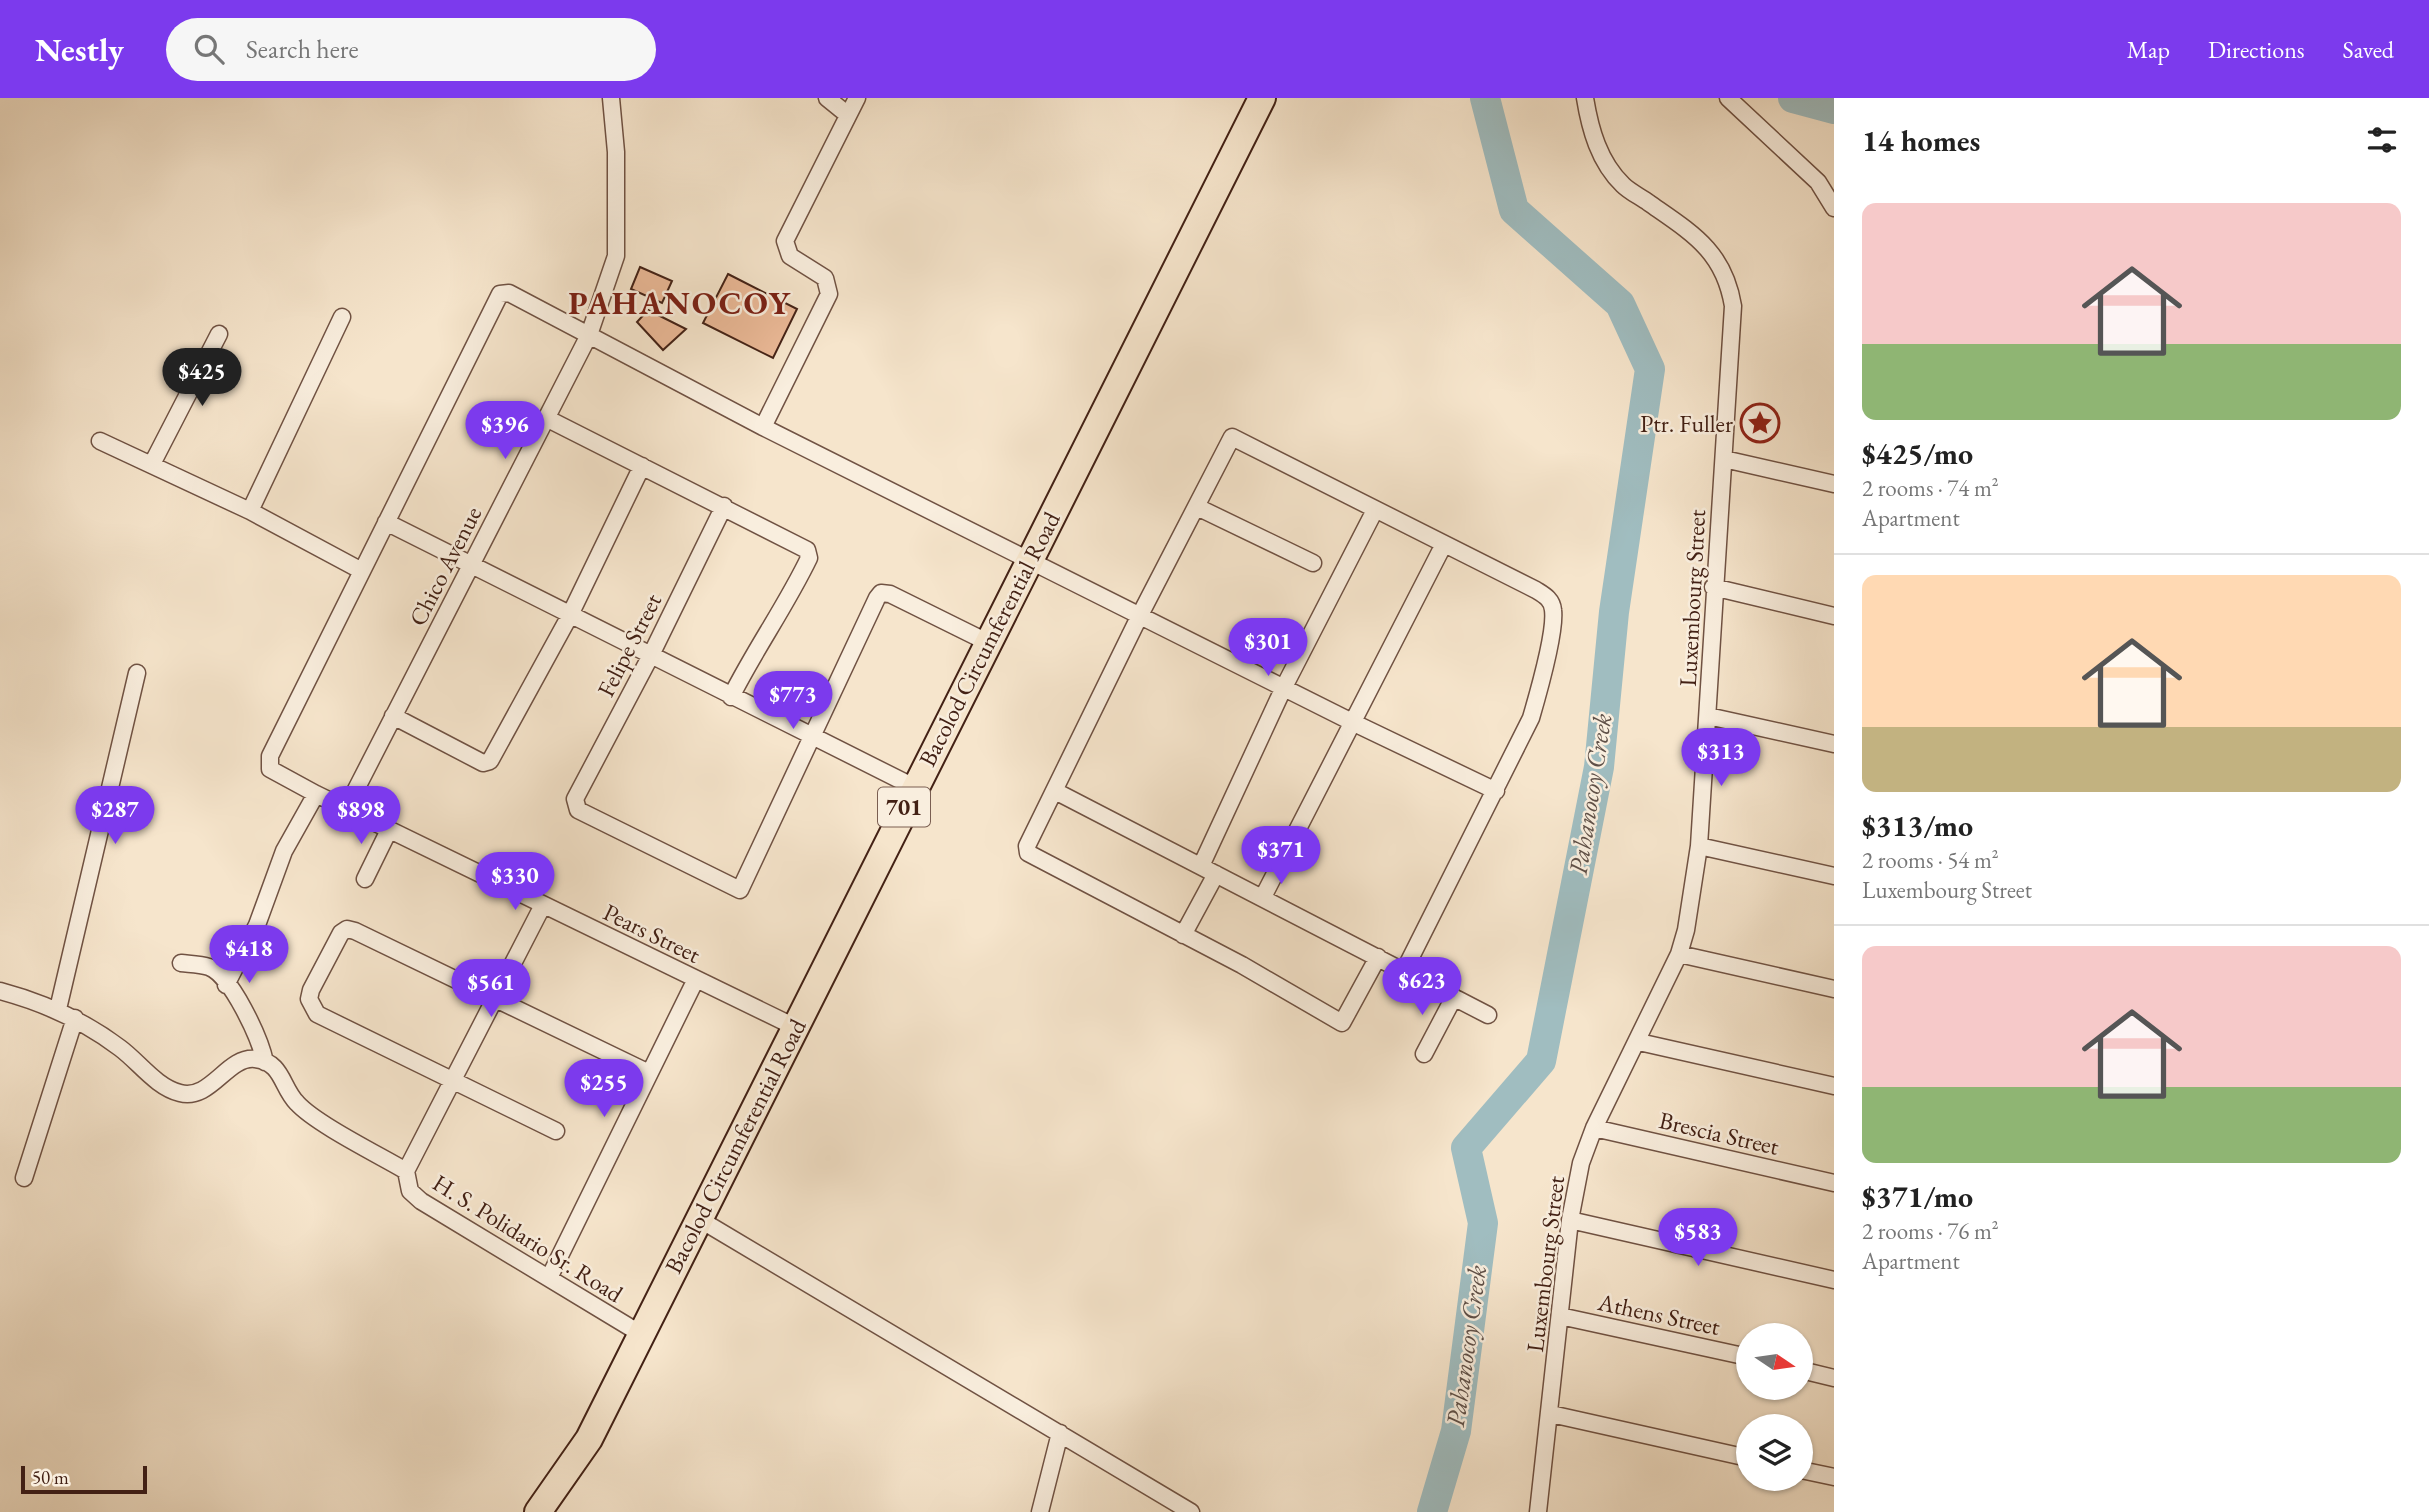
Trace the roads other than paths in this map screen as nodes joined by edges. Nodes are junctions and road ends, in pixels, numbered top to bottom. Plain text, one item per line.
1 (611, 98) edge
2 (827, 98) edge
3 (857, 98) edge
4 (1262, 98) edge
5 (1585, 98) edge
6 (1728, 98) edge
7 (848, 115) junction
8 (1834, 208) edge
9 (342, 317) dead end
10 (219, 334) dead end
11 (589, 335) junction
12 (548, 419) junction
13 (763, 427) junction
14 (100, 441) dead end
15 (1724, 459) junction
16 (152, 464) junction
17 (642, 466) junction
18 (1834, 484) edge
19 (724, 506) junction
20 (1197, 506) junction
21 (1375, 510) junction
22 (250, 511) junction
23 (386, 522) junction
24 (1444, 544) junction
25 (1030, 559) junction
26 (1312, 564) dead end
27 (471, 566) junction
28 (362, 571) junction
29 (1713, 587) junction
30 (1140, 615) junction
31 (1834, 616) edge
32 (569, 617) junction
33 (987, 642) junction
34 (650, 657) junction
35 (136, 673) dead end
36 (1284, 687) junction
37 (731, 697) junction
38 (393, 716) junction
39 (1708, 716) junction
40 (1352, 722) junction
41 (810, 737) junction
42 (1834, 744) edge
43 (914, 787) junction
44 (1055, 791) junction
45 (1496, 791) junction
46 (316, 794) junction
47 (346, 809) junction
48 (389, 830) junction
49 (1699, 846) junction
50 (1201, 866) junction
51 (1216, 874) junction
52 (1834, 876) edge
53 (365, 879) dead end
54 (1263, 897) junction
55 (543, 905) junction
56 (1183, 935) junction
57 (1679, 954) junction
58 (1378, 957) junction
59 (181, 962) dead end
60 (1404, 971) junction
61 (696, 979) junction
62 (226, 985) junction
63 (1834, 989) edge
64 (0, 991) edge
65 (1454, 997) junction
66 (494, 1000) junction
67 (58, 1009) junction
68 (1488, 1015) dead end
69 (75, 1018) junction
70 (795, 1027) junction
71 (1639, 1042) junction
72 (1423, 1054) dead end
73 (265, 1062) junction
74 (647, 1072) junction
75 (453, 1080) junction
76 (1834, 1086) edge
77 (1594, 1128) junction
78 (556, 1131) dead end
79 (406, 1171) junction
80 (24, 1178) dead end
81 (1834, 1183) edge
82 (699, 1219) junction
83 (1570, 1220) junction
84 (549, 1278) junction
85 (1834, 1280) edge
86 (1560, 1316) junction
87 (641, 1334) junction
88 (1736, 1354) edge
89 (1813, 1373) edge
90 (1834, 1378) edge
91 (1551, 1414) junction
92 (1060, 1433) junction
93 (1736, 1455) edge
94 (1813, 1473) edge
95 (1834, 1477) edge
96 (1541, 1511) edge
97 (538, 1512) edge
98 (1040, 1512) edge
99 (1191, 1512) edge

1 - 11 street, Chico Avenue
2 - 7 street
3 - 7 street
4 - 25 main road, Bacolod Circumferential Road / 701
5 - 15 street, Luxembourg Street
6 - 8 street
7 - 13 street
9 - 22 street
10 - 16 street
11 - 12 street, Chico Avenue
11 - 13 street
11 - 23 street
12 - 17 street
12 - 27 street, Chico Avenue
13 - 25 street
14 - 16 street
15 - 18 street
15 - 29 street, Luxembourg Street
16 - 22 street
17 - 19 street
17 - 32 street
19 - 34 street, Felipe Street
19 - 37 street
20 - 21 street
20 - 26 street
20 - 30 street
21 - 24 street
21 - 36 street
22 - 28 street
23 - 27 street
23 - 28 street
24 - 40 street
24 - 45 street
25 - 30 street
25 - 33 main road, Bacolod Circumferential Road / 701
27 - 32 street
27 - 38 street, Chico Avenue
28 - 46 street, Pears Street
29 - 31 street
29 - 39 street, Luxembourg Street
30 - 36 street
30 - 44 street
32 - 34 street
32 - 38 street
33 - 41 street
33 - 43 main road, Bacolod Circumferential Road / 701
34 - 37 street
34 - 41 street, Felipe Street
35 - 67 street
36 - 40 street
36 - 50 street
37 - 41 street
38 - 47 street, Chico Avenue
39 - 42 street
39 - 49 street, Luxembourg Street
40 - 45 street
40 - 54 street
41 - 43 street
43 - 70 main road, Bacolod Circumferential Road / 701
44 - 50 street
44 - 56 street
45 - 60 street
46 - 47 street, Pears Street
46 - 62 street
47 - 48 street, Pears Street
48 - 53 street
48 - 55 street, Pears Street
49 - 52 street
49 - 57 street, Luxembourg Street
50 - 51 street
51 - 54 street
51 - 56 street
54 - 58 street
55 - 61 street, Pears Street
55 - 66 street
56 - 58 street
57 - 63 street
57 - 71 street, Luxembourg Street
58 - 60 street
59 - 62 street
60 - 65 street
61 - 70 street, Pears Street
61 - 74 street
62 - 73 street
64 - 67 street
65 - 68 street
65 - 72 street
66 - 74 street
66 - 75 street
66 - 75 street
67 - 69 street
69 - 73 street
69 - 80 street
70 - 82 main road, Bacolod Circumferential Road / 701
71 - 76 street
71 - 77 street, Luxembourg Street
73 - 79 street
74 - 84 street
75 - 78 street
75 - 79 street
77 - 81 street, Brescia Street
77 - 83 street, Luxembourg Street
79 - 84 street, H. S. Polidario Sr. Road
82 - 87 main road, Bacolod Circumferential Road / 701
82 - 92 street
83 - 85 street
83 - 86 street, Luxembourg Street
84 - 87 street, H. S. Polidario Sr. Road
86 - 88 street, Athens Street
86 - 91 street, Luxembourg Street
87 - 97 main road, Bacolod Circumferential Road / 701
89 - 90 street
91 - 93 street
91 - 96 street, Luxembourg Street
92 - 98 street
92 - 99 street
94 - 95 street

